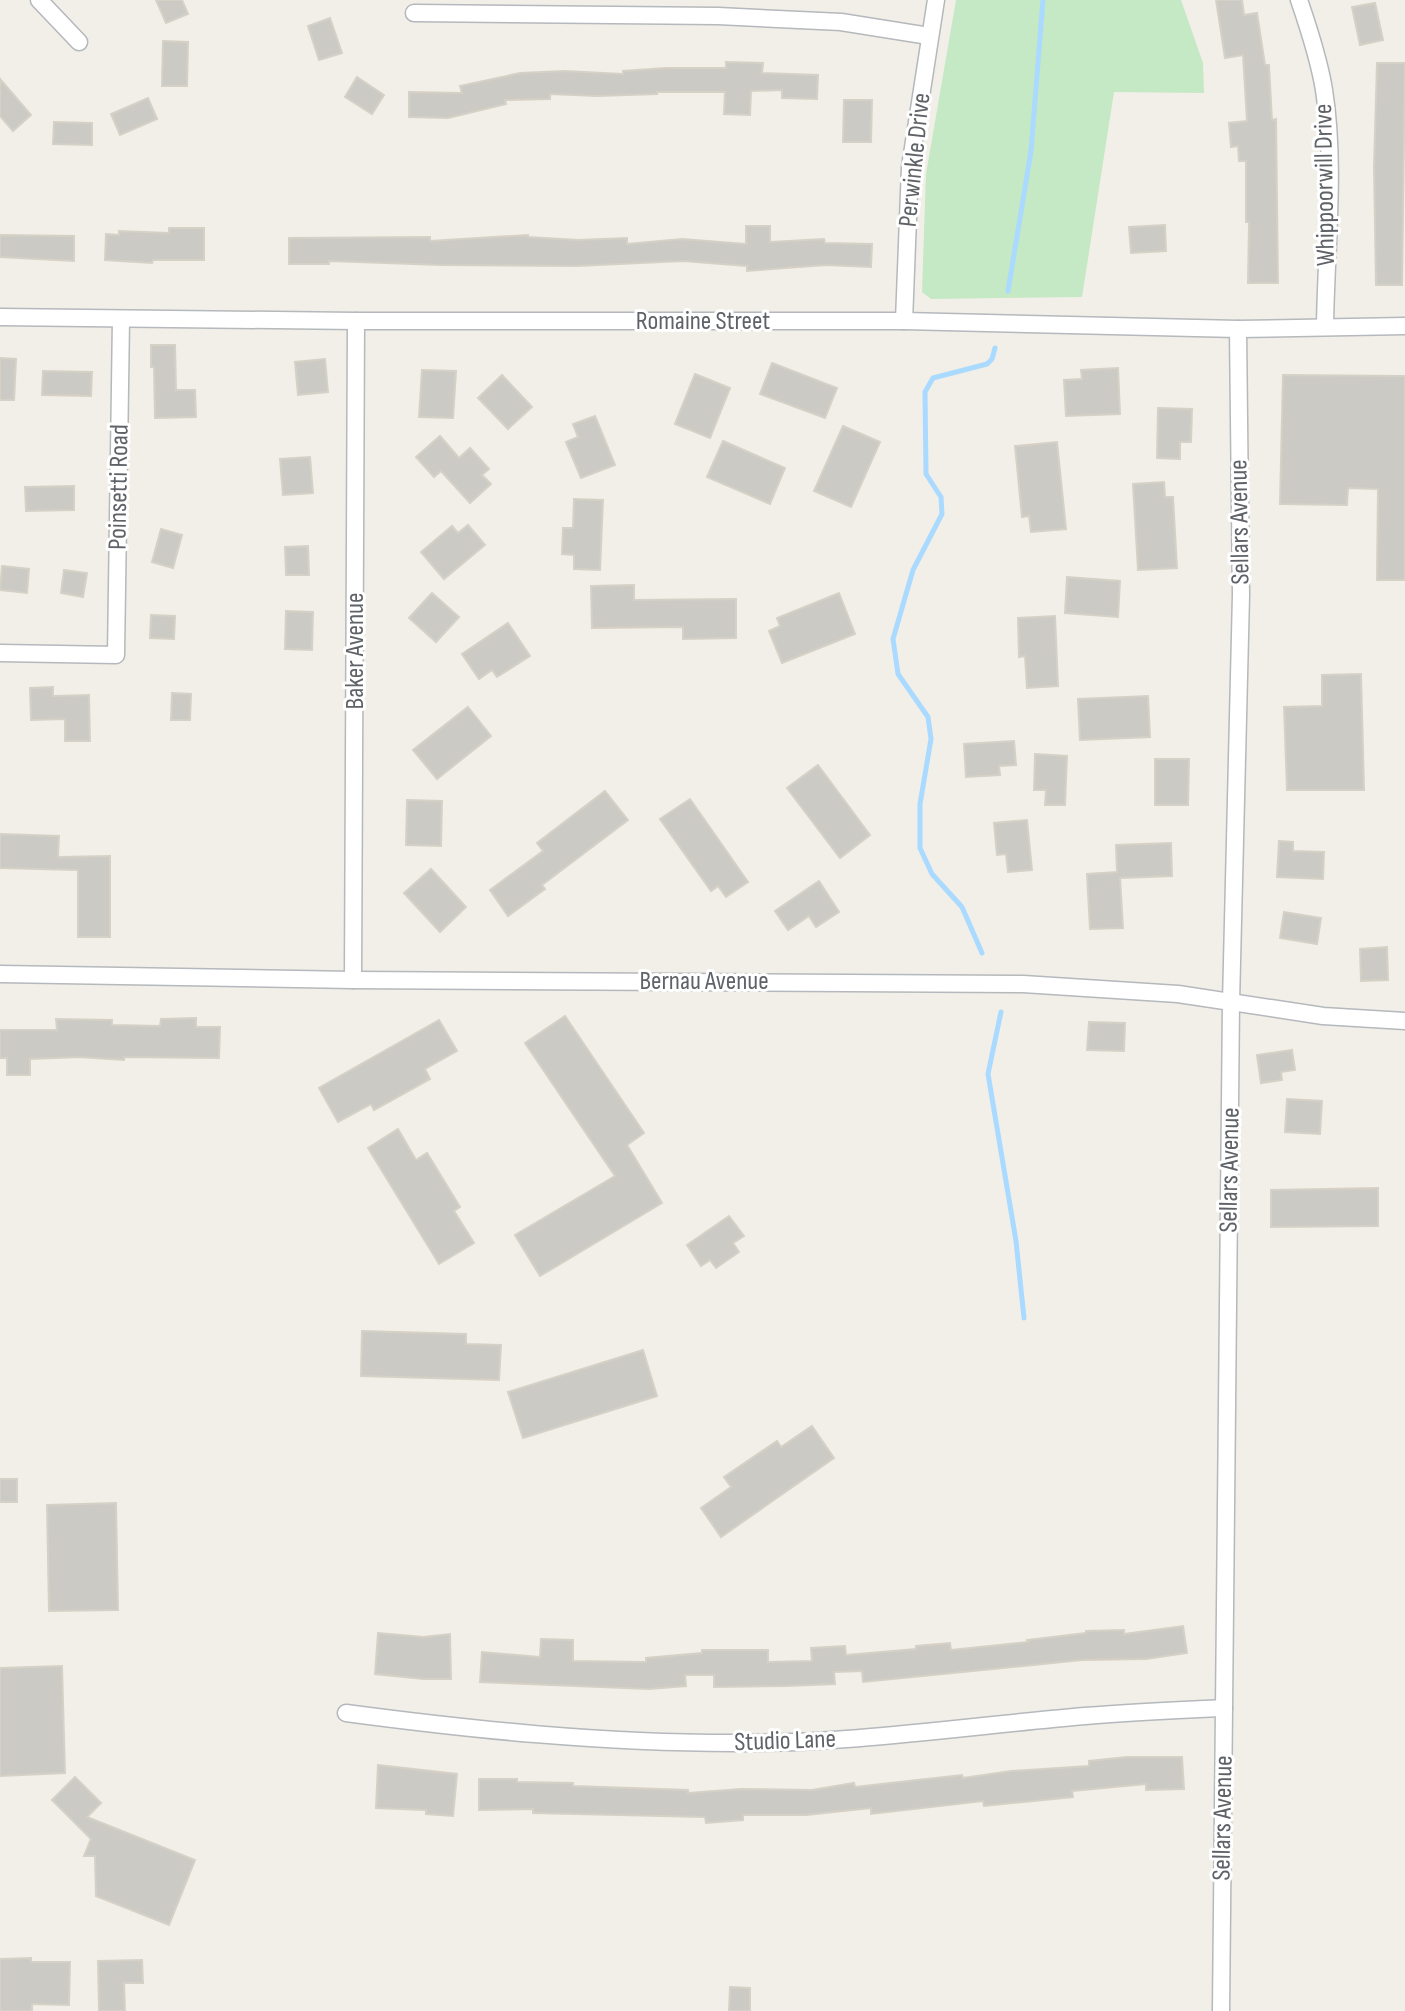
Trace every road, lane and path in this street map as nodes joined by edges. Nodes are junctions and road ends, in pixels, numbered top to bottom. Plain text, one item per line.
1 (39, 0) edge
2 (936, 0) edge
3 (1299, 0) edge
4 (414, 13) dead end
5 (929, 36) junction
6 (79, 42) dead end
7 (0, 317) edge
8 (121, 319) junction
9 (356, 321) junction
10 (904, 321) junction
11 (1325, 326) junction
12 (1405, 326) edge
13 (1238, 329) junction
14 (0, 653) edge
15 (0, 974) edge
16 (353, 980) junction
17 (1231, 1003) junction
18 (1405, 1021) edge
19 (1224, 1708) junction
20 (346, 1713) dead end
21 (1221, 2011) edge

1 - 6 street
2 - 5 street, Perwinkle Drive
3 - 11 street, Whippoorwill Drive
4 - 5 street
5 - 10 street, Perwinkle Drive
7 - 8 street, Romaine Street
8 - 9 street, Romaine Street
8 - 14 street, Poinsetti Road
9 - 10 street, Romaine Street
9 - 16 street, Baker Avenue
10 - 13 street, Romaine Street
11 - 12 street, Romaine Street
11 - 13 street, Romaine Street
13 - 17 street, Sellars Avenue
15 - 16 street, Bernau Avenue
16 - 17 street, Bernau Avenue
17 - 18 street, Bernau Avenue
17 - 19 street, Sellars Avenue
19 - 20 street, Studio Lane
19 - 21 street, Sellars Avenue

